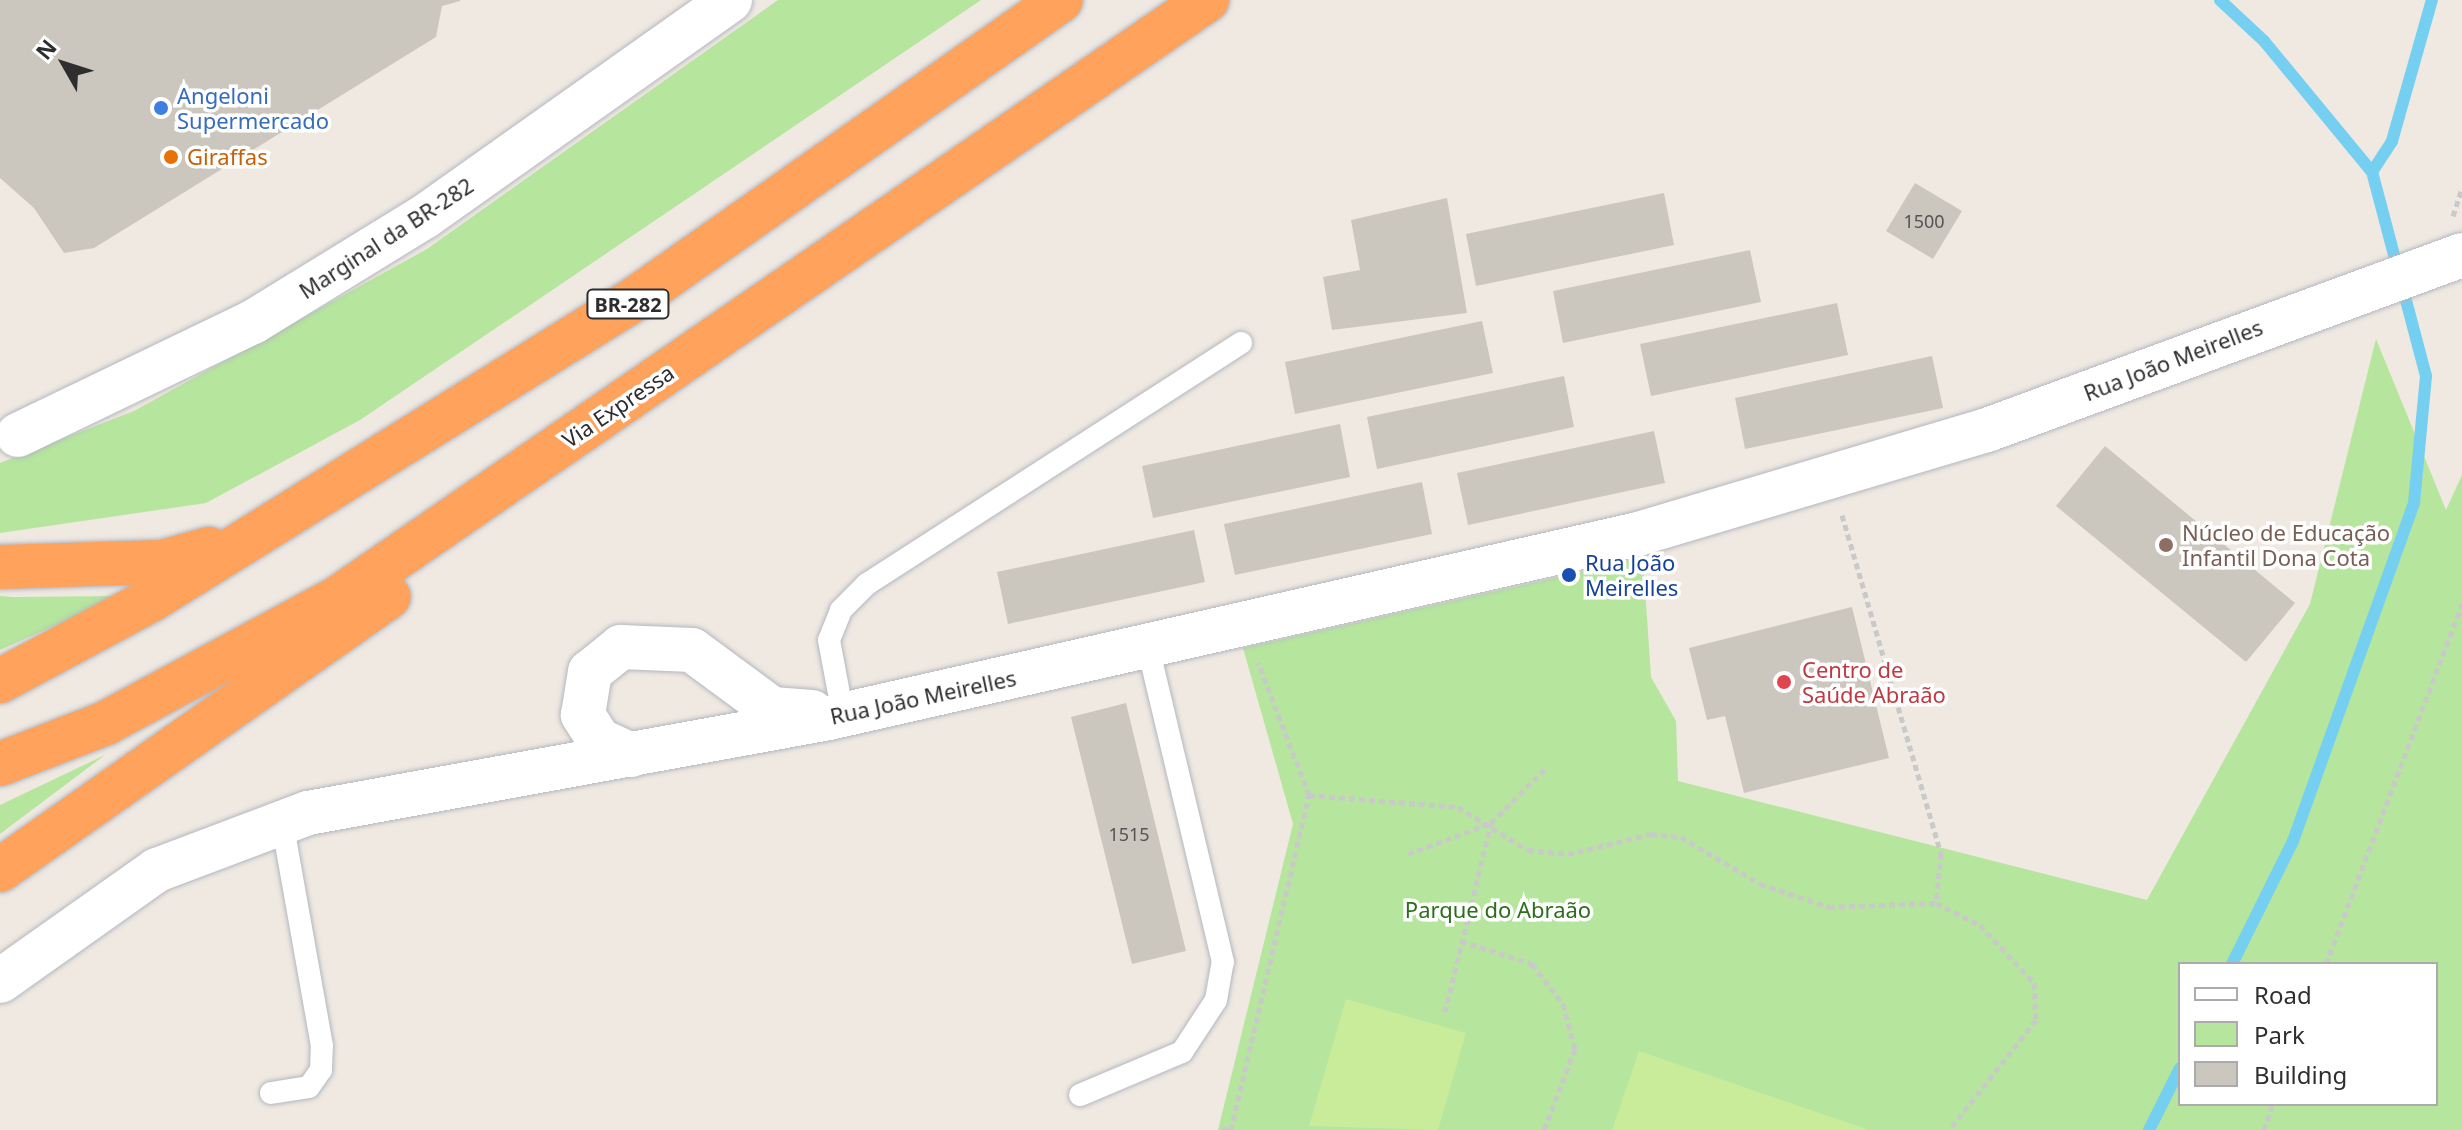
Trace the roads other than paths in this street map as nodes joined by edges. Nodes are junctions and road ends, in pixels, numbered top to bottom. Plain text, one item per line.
1 (730, 0) edge
2 (1061, 0) edge
3 (1207, 0) edge
4 (2452, 258) edge
5 (1241, 343) dead end
6 (588, 426) junction
7 (18, 435) dead end
8 (250, 537) junction
9 (0, 567) edge
10 (1148, 647) junction
11 (0, 681) edge
12 (836, 716) junction
13 (631, 755) junction
14 (0, 764) edge
15 (282, 821) junction
16 (0, 870) edge
17 (0, 981) edge
18 (271, 1093) dead end
19 (1080, 1095) dead end

1 - 7 main road, Marginal da BR-282
2 - 8 highway, BR-282
3 - 6 highway, Via Expressa
4 - 10 main road, Rua João Meirelles
5 - 12 lane
6 - 14 highway, Via Expressa
6 - 16 highway
8 - 9 highway
8 - 11 highway, BR-282
10 - 12 main road, Rua João Meirelles
10 - 19 lane
12 - 13 main road, Rua João Meirelles
12 - 13 main road
13 - 15 main road, Rua João Meirelles
15 - 17 main road, Rua João Meirelles
15 - 18 lane

